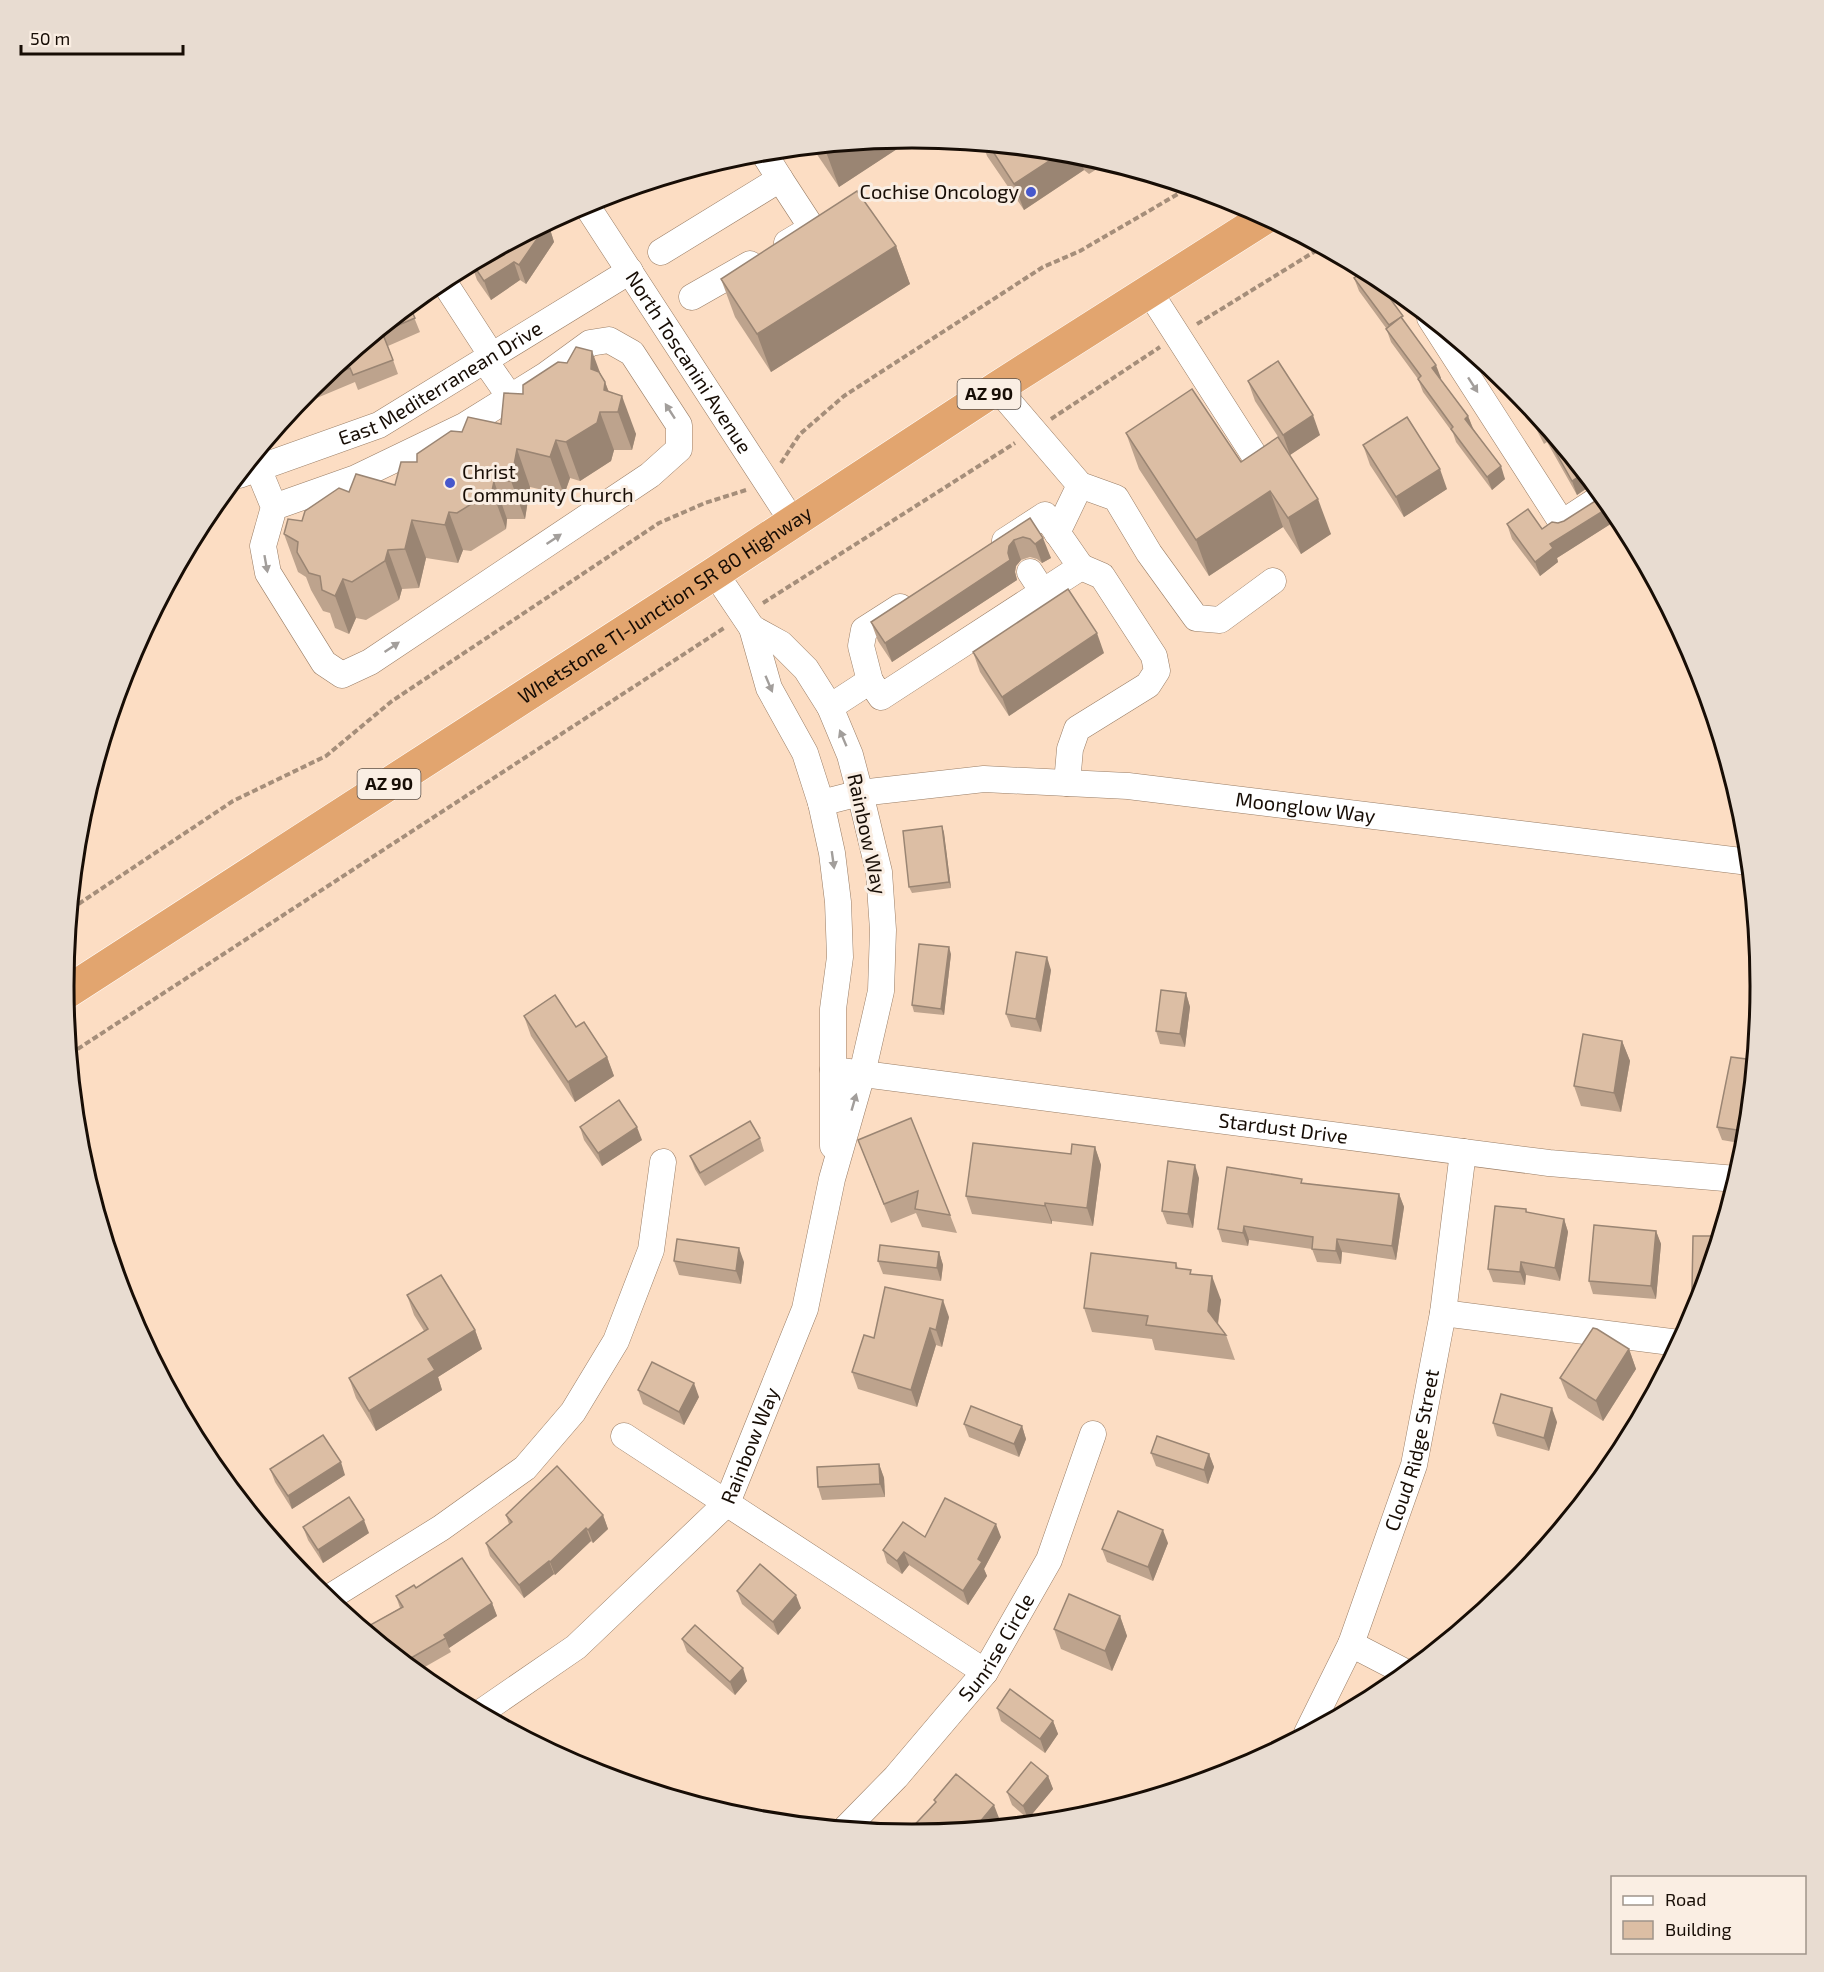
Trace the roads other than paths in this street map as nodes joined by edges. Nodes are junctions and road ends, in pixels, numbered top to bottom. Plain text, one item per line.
1 (768, 161) edge
2 (780, 179) junction
3 (590, 211) edge
4 (1258, 222) edge
5 (661, 252) dead end
6 (630, 271) junction
7 (447, 288) edge
8 (1149, 291) junction
9 (693, 297) dead end
10 (1443, 338) edge
11 (488, 359) junction
12 (997, 388) junction
13 (510, 397) junction
14 (1254, 454) edge
15 (256, 465) edge
16 (252, 470) edge
17 (1080, 485) junction
18 (1595, 501) edge
19 (274, 507) junction
20 (792, 521) junction
21 (1058, 532) junction
22 (984, 554) edge
23 (1024, 563) junction
24 (1082, 567) junction
25 (715, 573) junction
26 (1273, 581) dead end
27 (920, 601) edge
28 (748, 622) junction
29 (908, 639) junction
30 (870, 681) junction
31 (830, 707) junction
32 (1067, 783) junction
33 (860, 794) junction
34 (821, 803) junction
35 (1740, 861) edge
36 (74, 988) edge
37 (833, 1070) junction
38 (862, 1074) junction
39 (1463, 1152) junction
40 (663, 1162) dead end
41 (1728, 1178) edge
42 (832, 1179) junction
43 (1443, 1313) junction
44 (1671, 1341) edge
45 (1093, 1434) dead end
46 (624, 1436) dead end
47 (727, 1503) junction
48 (335, 1594) edge
49 (1351, 1644) junction
50 (1398, 1668) edge
51 (985, 1672) junction
52 (487, 1708) edge
53 (1314, 1721) edge
54 (852, 1822) edge

1 - 2 street
2 - 5 street
2 - 9 street
3 - 6 street, North Toscanini Avenue
4 - 8 highway, Whetstone TI-Junction SR 80 Highway / AZ 90
6 - 11 street, East Mediterranean Drive
6 - 20 street, North Toscanini Avenue
7 - 11 street
8 - 12 highway, Whetstone TI-Junction SR 80 Highway / AZ 90
8 - 14 street
10 -> 18 street
11 - 13 street
11 - 15 street, East Mediterranean Drive
12 - 17 street
12 - 20 highway, Whetstone TI-Junction SR 80 Highway / AZ 90
13 - 19 street
19 -> 13 street
16 - 19 street
17 - 21 street
17 - 26 street
20 - 25 highway, Whetstone TI-Junction SR 80 Highway / AZ 90
21 - 23 street
21 - 24 street
22 - 23 street
23 - 24 street
23 - 29 street
24 - 32 street
25 - 28 street, Rainbow Way
25 - 36 highway, Whetstone TI-Junction SR 80 Highway / AZ 90
27 - 29 street
28 - 31 street, Rainbow Way
28 -> 34 street, Rainbow Way
29 - 30 street
29 - 30 street
30 - 31 street
33 -> 31 street, Rainbow Way
32 - 33 street, Moonglow Way
32 - 35 street, Moonglow Way
33 - 34 street, Moonglow Way
33 - 38 street, Rainbow Way
34 -> 37 street, Rainbow Way
37 - 38 street, Stardust Drive
37 - 42 street, Rainbow Way
38 - 39 street, Stardust Drive
42 -> 38 street, Rainbow Way
39 - 41 street, Stardust Drive
39 - 43 street, Cloud Ridge Street
40 - 48 street
42 - 47 street, Rainbow Way
43 - 44 street
43 - 49 street, Cloud Ridge Street
45 - 51 street, Sunrise Circle
46 - 47 street
47 - 51 street
47 - 52 street, Rainbow Way
49 - 50 street
49 - 53 street, Cloud Ridge Street
51 - 54 street, Sunrise Circle

